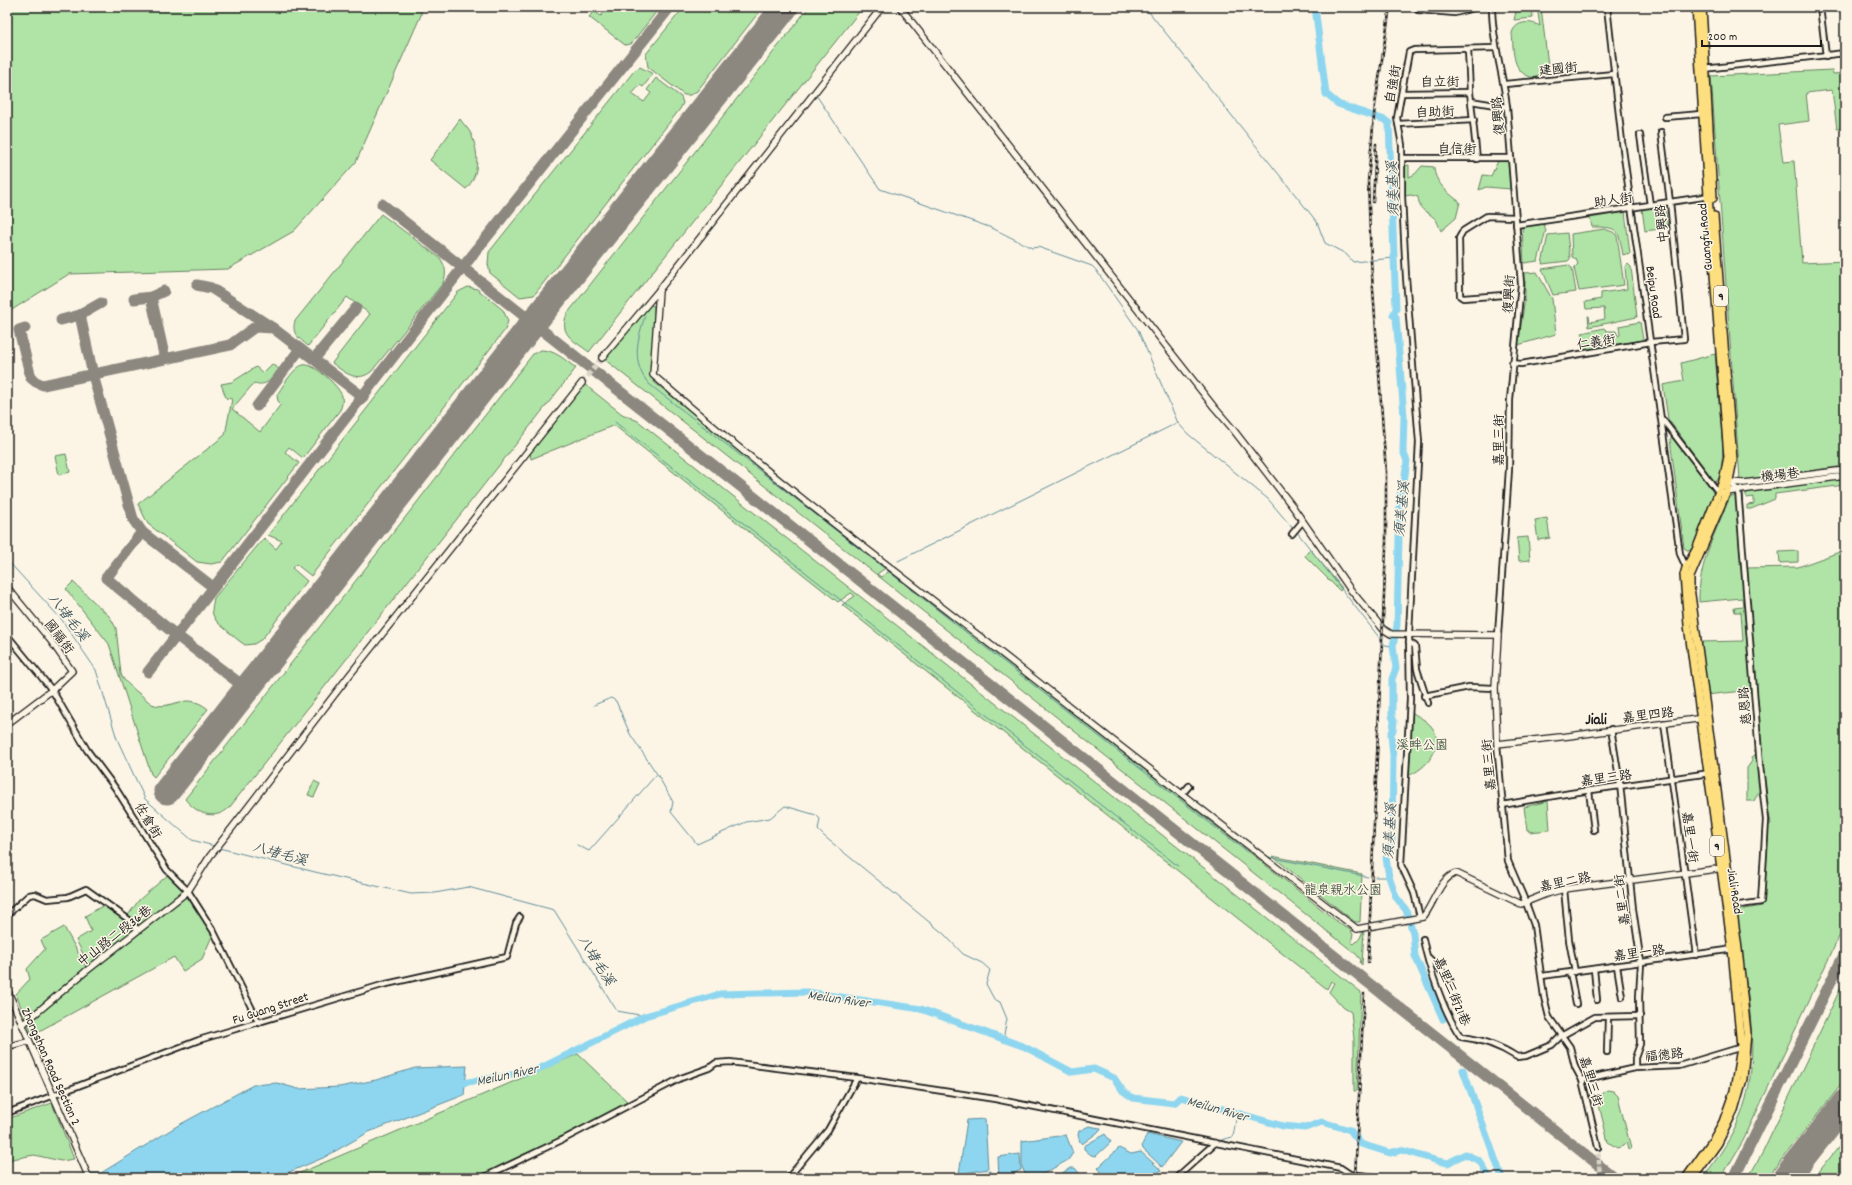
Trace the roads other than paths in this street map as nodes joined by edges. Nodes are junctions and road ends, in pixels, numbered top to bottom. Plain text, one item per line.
1 (882, 7) edge
2 (900, 7) edge
3 (1477, 7) edge
4 (1492, 7) edge
5 (1607, 7) edge
6 (1696, 7) edge
7 (1702, 7) edge
8 (1820, 7) edge
9 (1418, 10) dead end
10 (1496, 48) junction
11 (1468, 49) junction
12 (1845, 53) edge
13 (1826, 56) junction
14 (1703, 69) junction
15 (1614, 74) junction
16 (1505, 84) junction
17 (1470, 92) junction
18 (1402, 93) junction
19 (1472, 100) junction
20 (1507, 107) junction
21 (1702, 114) junction
22 (1665, 117) dead end
23 (1474, 120) junction
24 (1398, 124) junction
25 (1661, 132) dead end
26 (1640, 135) dead end
27 (1402, 158) junction
28 (1511, 158) junction
29 (1477, 159) junction
30 (1710, 196) junction
31 (1670, 202) junction
32 (1650, 205) junction
33 (1632, 207) junction
34 (1515, 217) junction
35 (1516, 225) junction
36 (659, 290) junction
37 (1504, 295) dead end
38 (1684, 339) joint
39 (1651, 342) junction
40 (602, 358) tunnel mouth
41 (1512, 363) junction
42 (582, 383) tunnel mouth
43 (1662, 418) junction
44 (1845, 470) edge
45 (1845, 476) edge
46 (1765, 480) junction
47 (1727, 482) junction
48 (1766, 487) junction
49 (1738, 490) junction
50 (1727, 491) junction
51 (1718, 493) junction
52 (1302, 522) junction
53 (1292, 534) dead end
54 (1686, 568) junction
55 (1690, 577) junction
56 (7, 587) edge
57 (1409, 633) junction
58 (7, 635) edge
59 (1498, 635) junction
60 (1409, 642) junction
61 (1495, 688) junction
62 (52, 690) junction
63 (1424, 696) junction
64 (1428, 703) dead end
65 (1704, 718) junction
66 (1664, 723) junction
67 (7, 724) edge
68 (1611, 729) junction
69 (1497, 744) junction
70 (1711, 773) junction
71 (1672, 779) junction
72 (1189, 786) dead end
73 (1620, 787) junction
74 (1589, 791) junction
75 (1182, 794) junction
76 (1502, 805) junction
77 (1594, 830) dead end
78 (1723, 868) junction
79 (1684, 872) junction
80 (1630, 880) junction
81 (1564, 889) junction
82 (188, 891) junction
83 (1526, 903) junction
84 (1732, 906) junction
85 (7, 915) edge
86 (520, 917) dead end
87 (1418, 917) junction
88 (138, 930) junction
89 (1423, 939) dead end
90 (1735, 949) junction
91 (1426, 955) junction
92 (1696, 955) junction
93 (1641, 963) junction
94 (1617, 966) junction
95 (1594, 969) junction
96 (1572, 972) junction
97 (1542, 976) junction
98 (1450, 980) dead end
99 (7, 989) edge
100 (1622, 997) dead end
101 (1597, 1000) dead end
102 (1576, 1004) dead end
103 (1640, 1016) junction
104 (1608, 1018) junction
105 (259, 1023) junction
106 (22, 1024) junction
107 (1561, 1036) junction
108 (29, 1041) junction
109 (7, 1048) edge
110 (1744, 1048) junction
111 (1607, 1052) dead end
112 (1634, 1068) junction
113 (857, 1078) junction
114 (1582, 1080) junction
115 (53, 1095) junction
116 (7, 1113) edge
117 (1215, 1143) junction
118 (1598, 1147) tunnel mouth
119 (1346, 1171) junction
120 (89, 1178) edge
121 (482, 1178) edge
122 (788, 1178) edge
123 (1176, 1178) edge
124 (1346, 1178) edge
125 (1384, 1178) edge
126 (1686, 1178) edge
127 (1693, 1178) edge

1 - 36 street
2 - 52 street
3 - 9 street
4 - 10 street, 復興路
5 - 15 street, Beipu Road
6 - 14 main road, Guangfu Road / 9
7 - 14 main road, Guangfu Road / 9
8 - 13 street
10 - 11 street, 自強街
10 - 16 street, 復興路
11 - 17 street
11 - 18 street, 自強街
12 - 13 street
13 - 14 street
14 - 21 main road, Guangfu Road / 9
14 - 30 main road, Guangfu Road / 9
15 - 16 street, 建國街
15 - 33 street, Beipu Road
16 - 20 street, 復興路
17 - 18 street, 自立街
17 - 19 street, 自立街
18 - 24 street, 自強街
19 - 20 street
19 - 23 street, 自立街
20 - 28 street, 復興路
21 - 22 street
21 - 30 main road, Guangfu Road / 9
23 - 24 street, 自助街
23 - 29 street, 自立街
24 - 27 street, 自強街
25 - 31 street, 中興路
26 - 32 street
27 - 29 street, 自信街
27 - 57 street, 自強街
28 - 29 street, 自信街
28 - 34 street, 復興路
30 - 31 street, 助人街
30 - 47 main road, Guangfu Road / 9
31 - 32 street, 助人街
31 - 38 street, 中興路
32 - 33 street, 助人街
33 - 35 street, 助人街
33 - 39 street, Beipu Road
34 - 35 street, 復興路
34 - 37 street
35 - 41 street, 復興街
36 - 40 street
36 - 75 street
38 - 39 street, 仁義街
39 - 41 street, 仁義街
39 - 43 street, Beipu Road
41 - 59 street, 嘉里三街
42 - 82 street, 中山路二段36巷
43 - 51 street
43 - 54 street, Beipu Road
44 - 46 street, 機場巷
45 - 48 street, 機場巷
46 - 47 street, 機場巷
46 - 48 street
47 - 49 street
47 - 50 main road, Guangfu Road / 9
47 - 51 main road, Guangfu Road / 9
48 - 49 street, 機場巷
49 - 50 street, 機場巷
49 - 84 street, 慈恩路
50 - 51 street, 機場巷
50 - 55 main road, Guangfu Road / 9
51 - 54 main road, Guangfu Road / 9
52 - 53 street
52 - 57 street
54 - 55 street, Beipu Road
54 - 65 main road, Jiali Road / 9
55 - 65 main road, Jiali Road / 9
56 - 62 street, 國福街
57 - 59 street
57 - 60 street, 自強街
58 - 62 street, 佐倉街
59 - 61 street, 嘉里三街
60 - 63 street
60 - 87 street, 自強街
61 - 63 street
61 - 69 street, 嘉里三街
62 - 67 street, 國福街
62 - 82 street, 佐倉街
63 - 64 street
65 - 66 street, 嘉里四路
65 - 70 main road, Jiali Road / 9
66 - 68 street, 嘉里四路
66 - 71 street, 嘉里一街
68 - 69 street, 嘉里四路
68 - 73 street, 嘉里二街
69 - 76 street, 嘉里三街
70 - 71 street, 嘉里三路
70 - 78 main road, Jiali Road / 9
71 - 73 street, 嘉里三路
71 - 79 street, 嘉里一街
72 - 75 street
73 - 74 street, 嘉里三路
73 - 80 street, 嘉里二街
74 - 76 street, 嘉里三路
74 - 77 street
75 - 87 street
76 - 83 street, 嘉里三街
78 - 79 street, 嘉里二路
78 - 84 main road, Jiali Road / 9
78 - 90 main road, Jiali Road / 9
79 - 80 street, 嘉里二路
79 - 92 street, 嘉里一街
80 - 81 street, 嘉里二路
80 - 93 street, 嘉里二街
81 - 83 street, 嘉里二路
81 - 96 street
82 - 88 street, 中山路二段36巷
82 - 105 street, 佐倉街
83 - 87 street, 嘉里二路
83 - 97 street, 嘉里三街
84 - 90 main road, Jiali Road / 9
85 - 88 street
86 - 105 street, Fu Guang Street
88 - 106 street, 中山路二段36巷
89 - 91 street, 嘉里三街21巷
90 - 92 street, 嘉里一路
90 - 110 main road, Jiali Road / 9
91 - 98 street
91 - 107 street, 嘉里三街21巷
92 - 93 street, 嘉里一路
93 - 94 street, 嘉里一路
93 - 103 street, 嘉里二街
94 - 95 street, 嘉里一路
94 - 100 street
95 - 96 street, 嘉里一路
95 - 101 street
96 - 97 street, 嘉里一路
96 - 102 street
97 - 107 street, 嘉里三街
99 - 106 street, Zhongshan Road Section 2
103 - 104 street
103 - 112 street, 嘉里二街
104 - 107 street
104 - 111 street
105 - 115 street, Fu Guang Street
106 - 108 street, Zhongshan Road Section 2
107 - 114 street, 嘉里三街
108 - 109 street
108 - 115 street, Zhongshan Road Section 2
110 - 112 street, 福德路
110 - 126 main road, Jiali Road / 9
110 - 127 main road, Jiali Road / 9
112 - 114 street, 福德路
113 - 117 street
113 - 121 street
113 - 122 street
114 - 118 street, 嘉里三街
115 - 116 street, Fu Guang Street
115 - 120 street, Zhongshan Road Section 2
117 - 119 street
117 - 123 street
119 - 124 street
119 - 125 street

